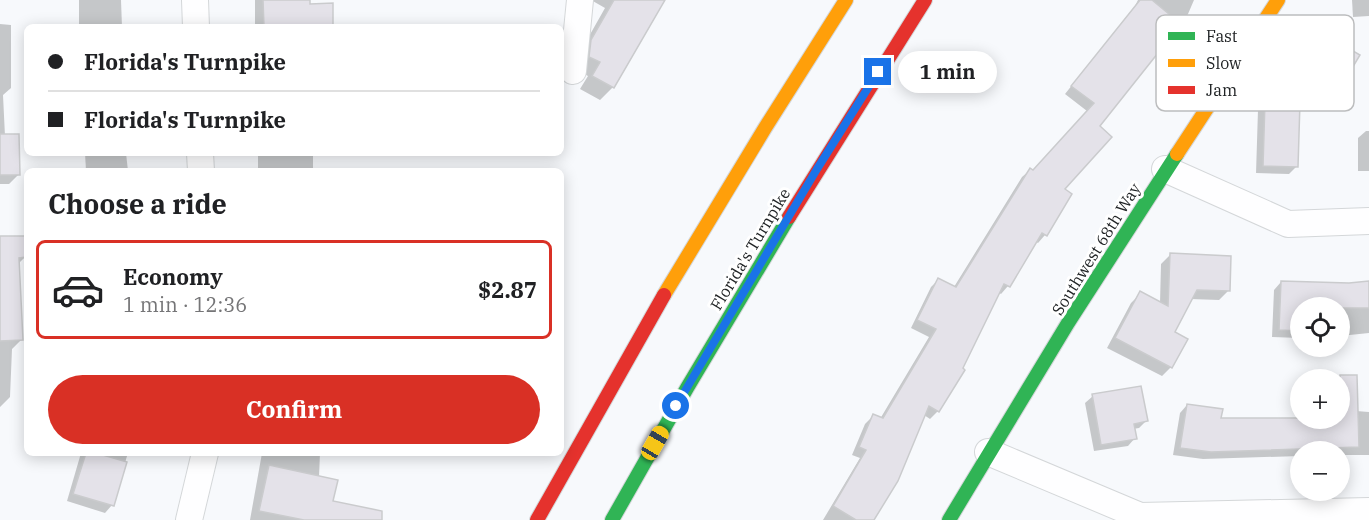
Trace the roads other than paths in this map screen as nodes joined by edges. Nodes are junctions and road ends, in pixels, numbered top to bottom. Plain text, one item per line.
1 (195, 0) edge
2 (580, 0) edge
3 (846, 0) edge
4 (925, 0) edge
5 (1278, 0) edge
6 (1268, 15) edge
7 (196, 24) edge
8 (573, 71) dead end
9 (1204, 111) edge
10 (1165, 169) junction
11 (1369, 221) edge
12 (988, 452) junction
13 (204, 456) edge
14 (1369, 511) edge
15 (189, 520) edge
16 (537, 520) edge
17 (612, 520) edge
18 (949, 520) edge

1 - 7 street
2 - 8 street
3 - 16 main road
4 - 17 main road, Florida's Turnpike
5 - 6 main road, Southwest 68th Way
9 - 10 main road, Southwest 68th Way
10 - 11 street
10 - 12 main road, Southwest 68th Way
12 - 14 street
12 - 18 main road, Southwest 68th Way
13 - 15 street

